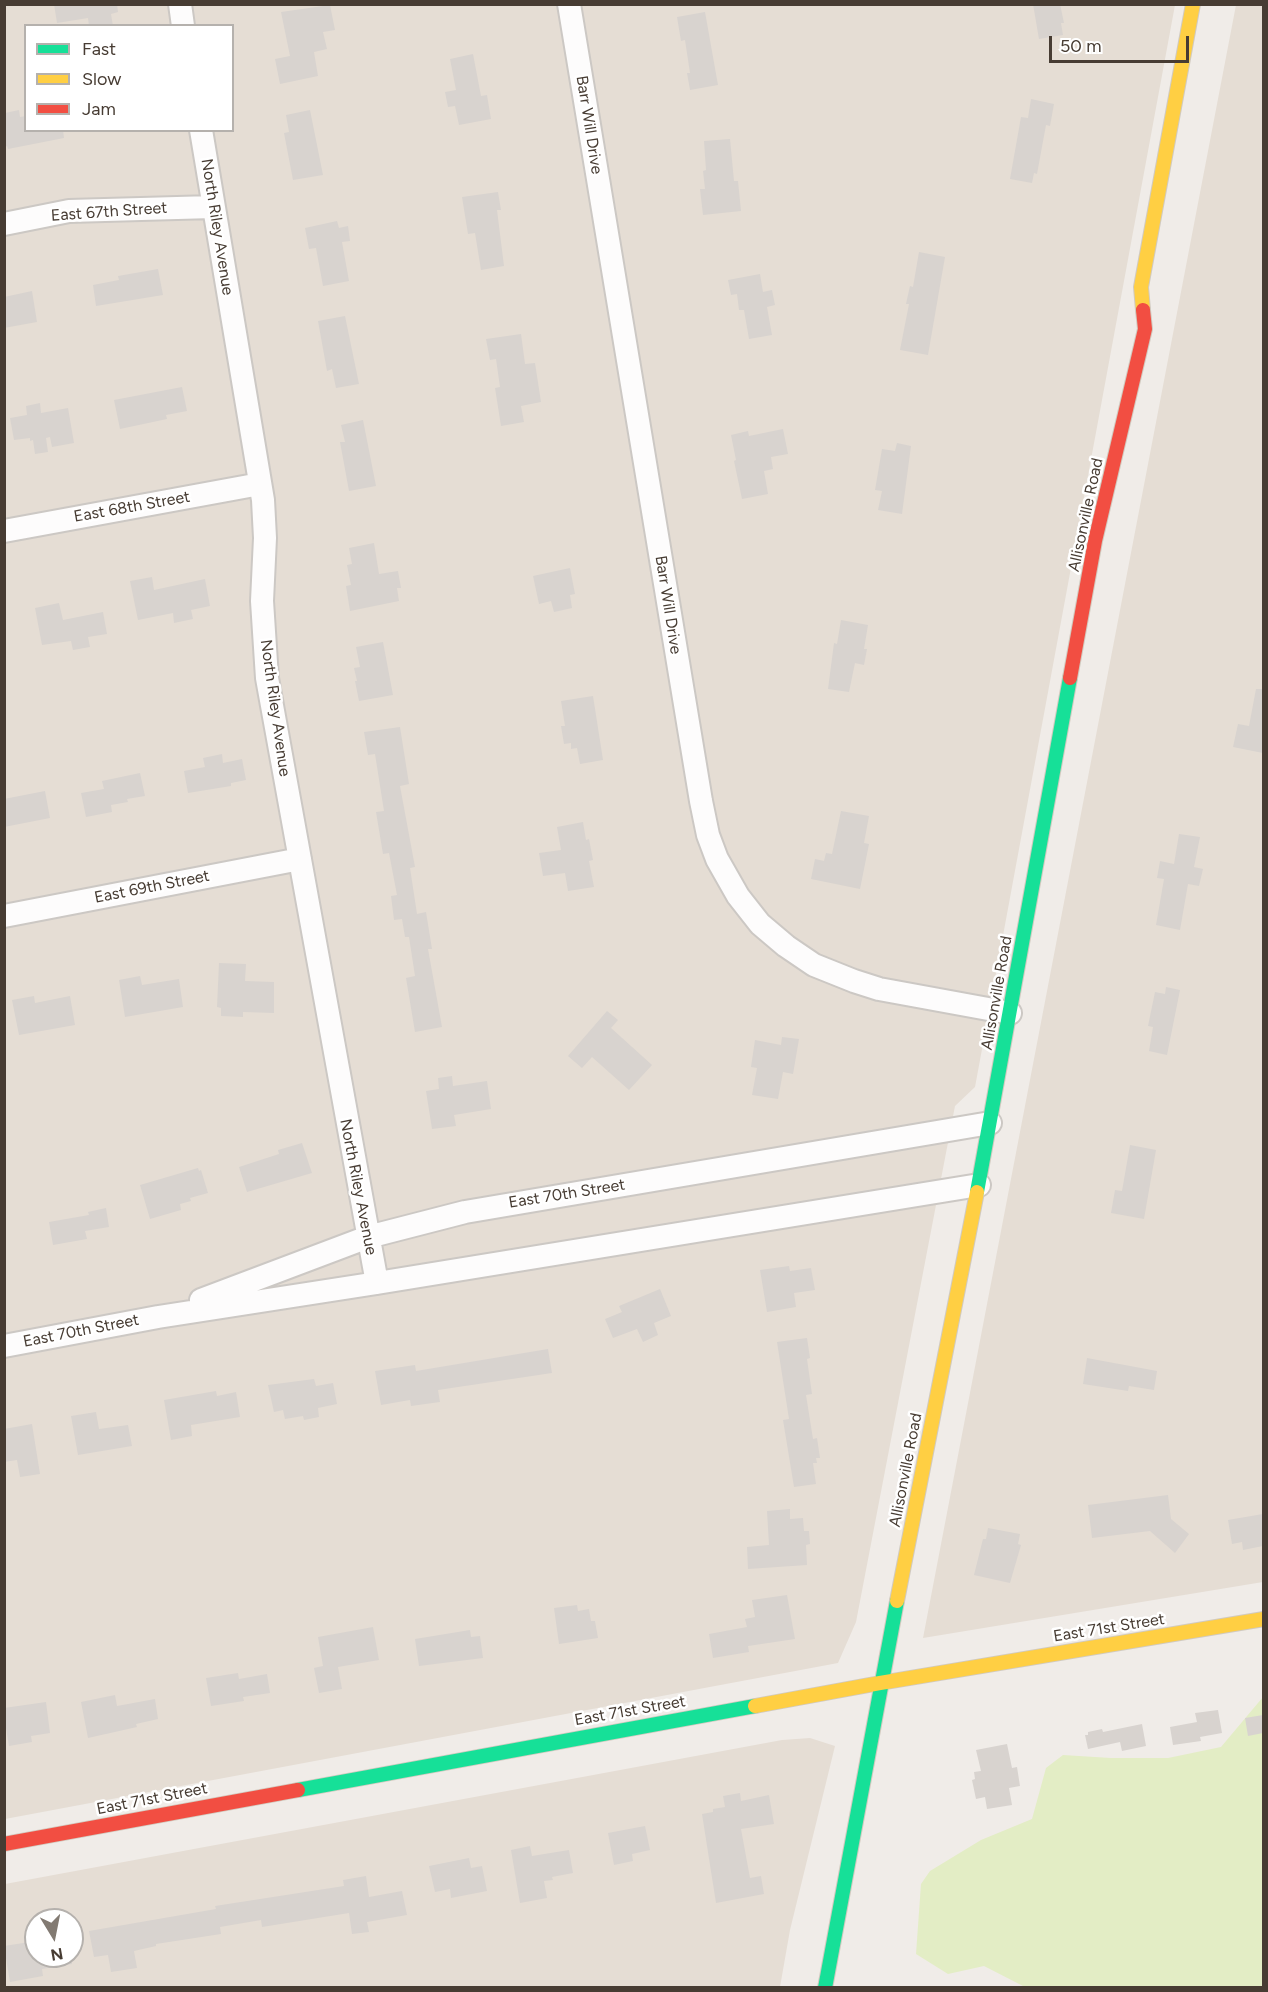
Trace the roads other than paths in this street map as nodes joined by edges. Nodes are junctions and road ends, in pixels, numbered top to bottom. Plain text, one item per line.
1 (180, 4) edge
2 (568, 4) edge
3 (1193, 4) edge
4 (183, 24) edge
5 (201, 132) edge
6 (213, 207) junction
7 (4, 224) edge
8 (260, 484) junction
9 (4, 531) edge
10 (300, 859) junction
11 (4, 916) edge
12 (1010, 1013) junction
13 (990, 1123) junction
14 (979, 1185) junction
15 (368, 1237) junction
16 (376, 1283) junction
17 (158, 1317) junction
18 (4, 1346) edge
19 (1263, 1619) edge
20 (880, 1683) junction
21 (4, 1844) edge
22 (825, 1988) edge

1 - 4 street
2 - 12 street, Barr Will Drive
3 - 12 main road, Allisonville Road
5 - 6 street, North Riley Avenue
6 - 7 street, East 67th Street
6 - 8 street, North Riley Avenue
8 - 9 street, East 68th Street
8 - 10 street, North Riley Avenue
10 - 11 street, East 69th Street
10 - 15 street, North Riley Avenue
12 - 13 main road, Allisonville Road
13 - 14 main road, Allisonville Road
13 - 15 street, East 70th Street
14 - 16 street, East 70th Street
14 - 20 main road, Allisonville Road
15 - 16 street, North Riley Avenue
15 - 17 street, East 70th Street
16 - 17 street, East 70th Street
17 - 18 street, East 70th Street
19 - 20 main road, East 71st Street
20 - 21 main road, East 71st Street
20 - 22 main road, Allisonville Road

